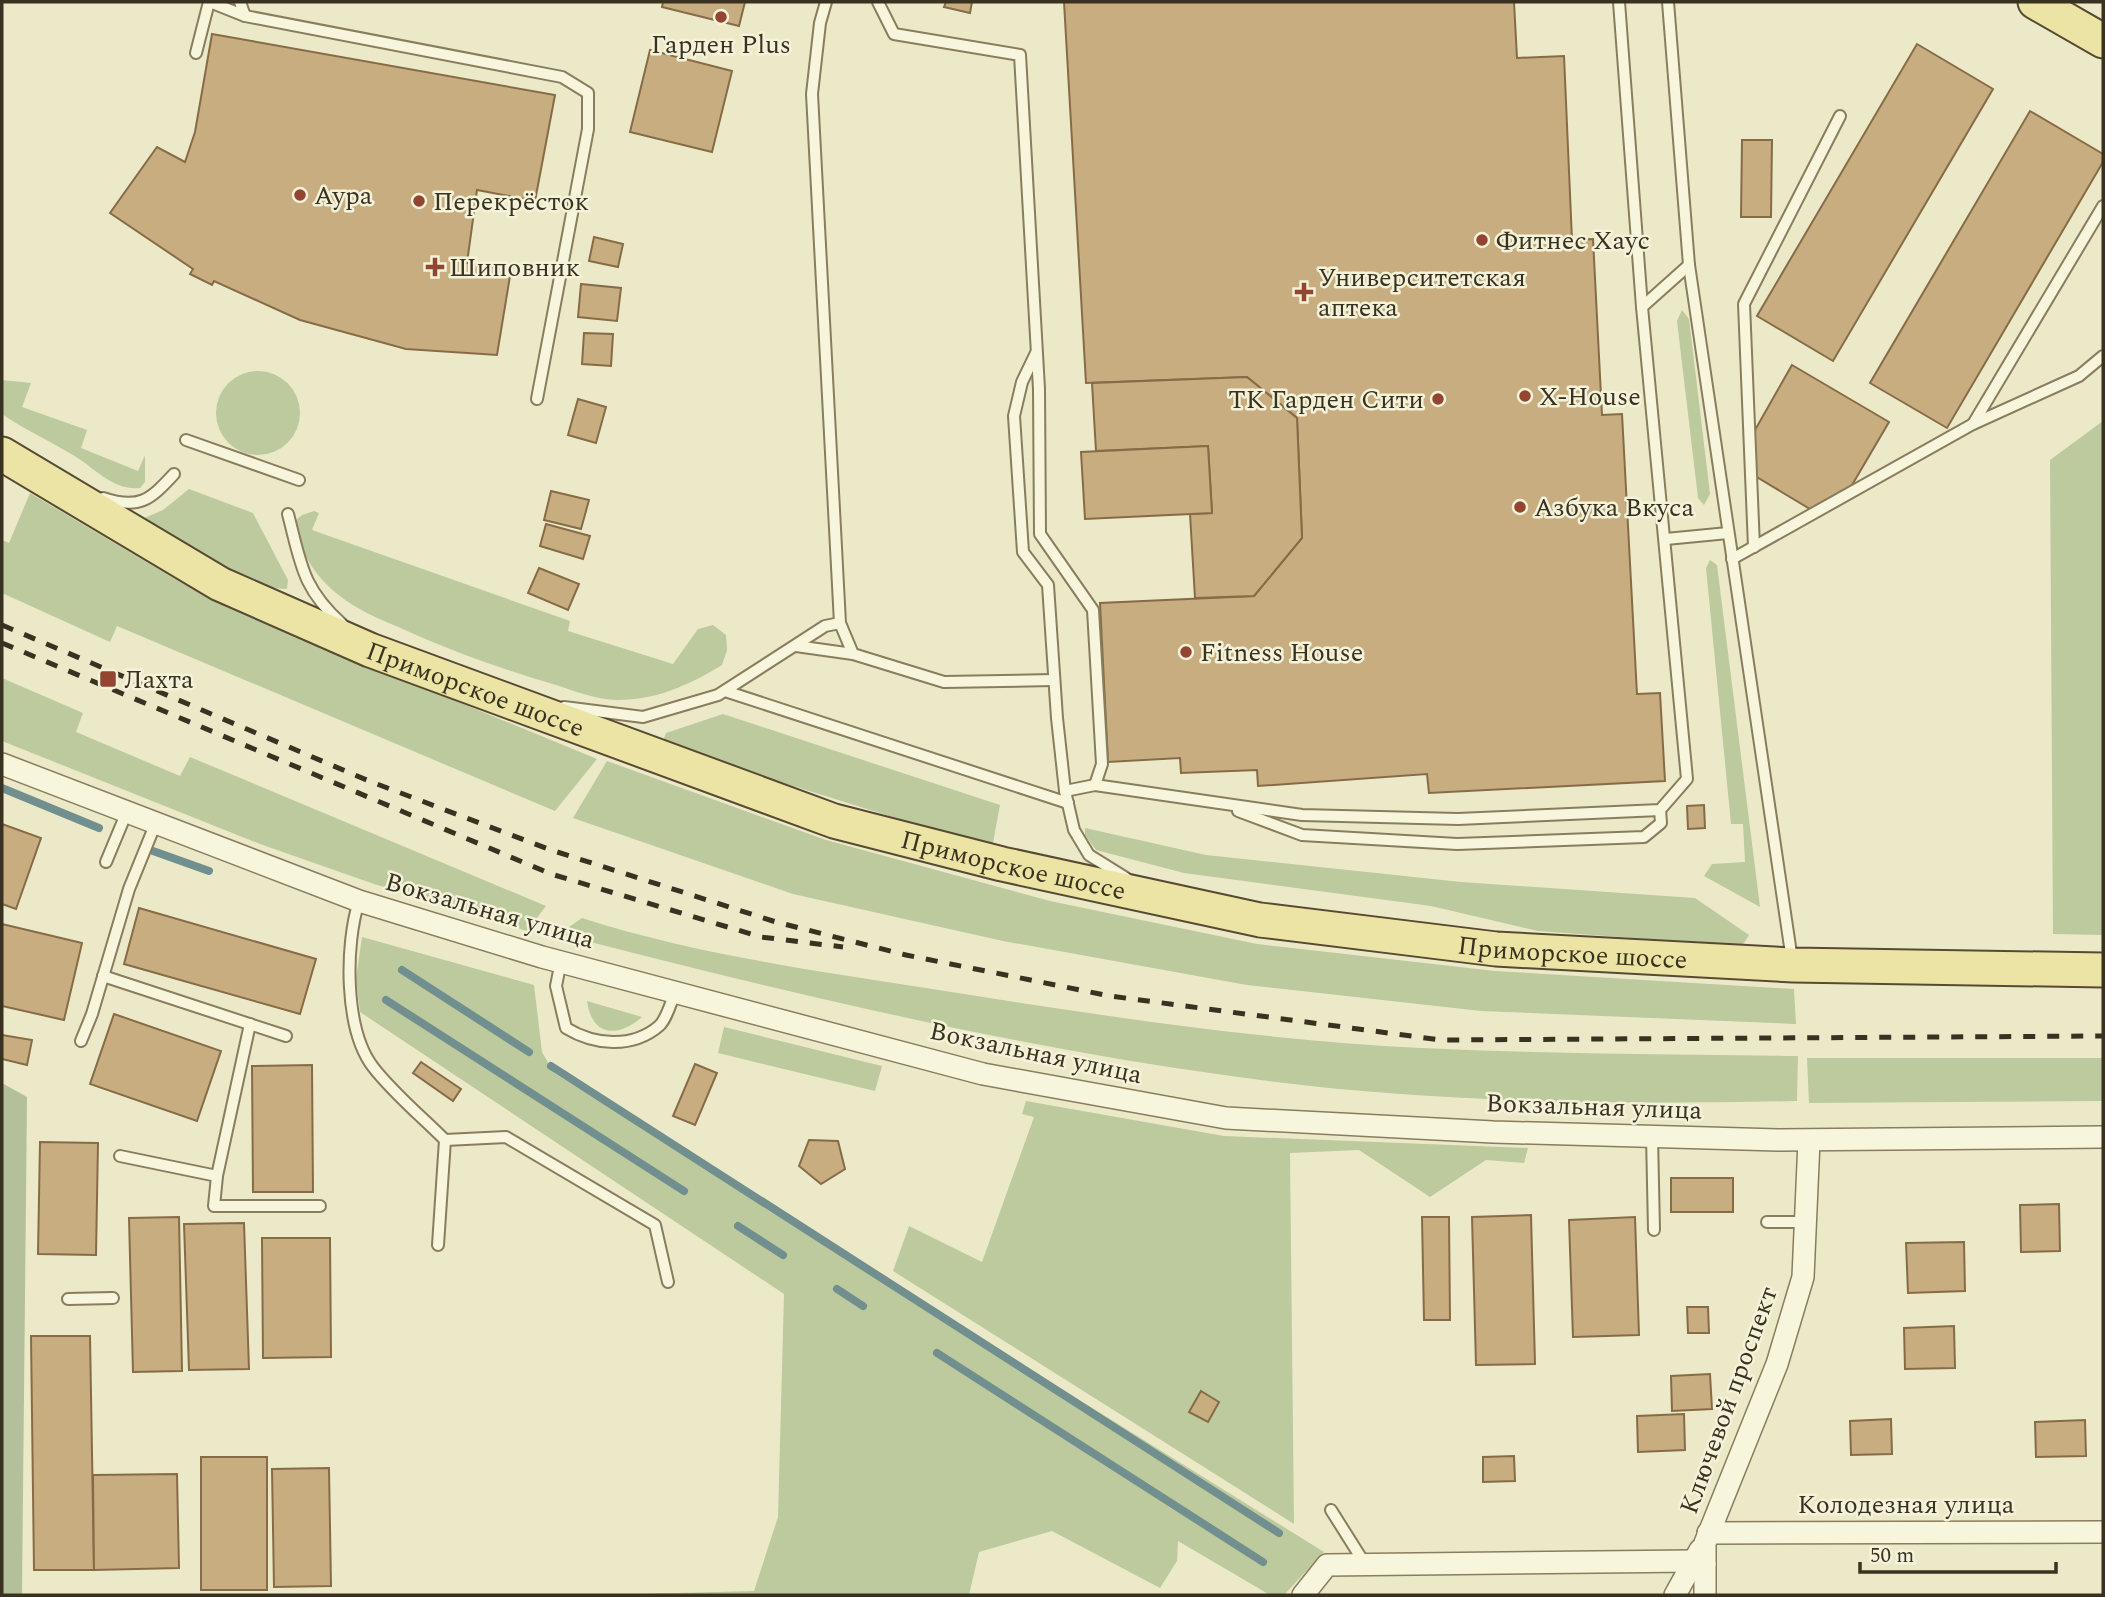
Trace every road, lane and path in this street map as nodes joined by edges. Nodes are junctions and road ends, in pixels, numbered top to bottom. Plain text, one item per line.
1 (210, 2) edge
2 (240, 2) edge
3 (826, 2) edge
4 (878, 2) edge
5 (1619, 2) edge
6 (1668, 2) edge
7 (2035, 2) edge
8 (245, 16) junction
9 (2103, 41) edge
10 (195, 53) dead end
11 (1840, 116) dead end
12 (2103, 206) edge
13 (1689, 264) junction
14 (1642, 307) junction
15 (1037, 350) junction
16 (2103, 356) edge
17 (537, 399) dead end
18 (1973, 424) junction
19 (186, 440) dead end
20 (9, 458) edge
21 (174, 474) dead end
22 (299, 480) dead end
23 (288, 514) dead end
24 (1728, 533) junction
25 (1666, 539) junction
26 (1754, 547) junction
27 (1732, 559) junction
28 (840, 623) junction
29 (796, 646) junction
30 (370, 650) junction
31 (853, 654) junction
32 (1054, 680) junction
33 (726, 691) junction
34 (498, 698) junction
35 (2, 764) edge
36 (1095, 785) junction
37 (1066, 797) junction
38 (1219, 804) junction
39 (1660, 810) junction
40 (125, 814) junction
41 (155, 825) junction
42 (106, 862) dead end
43 (359, 901) junction
44 (1259, 920) junction
45 (561, 961) junction
46 (1793, 965) junction
47 (2103, 970) edge
48 (103, 976) junction
49 (676, 991) junction
50 (250, 1024) junction
51 (286, 1036) dead end
52 (81, 1041) dead end
53 (1652, 1136) junction
54 (2103, 1137) edge
55 (445, 1140) junction
56 (1809, 1141) junction
57 (120, 1156) dead end
58 (217, 1176) junction
59 (320, 1206) dead end
60 (1767, 1222) dead end
61 (1806, 1222) junction
62 (1654, 1230) dead end
63 (438, 1245) dead end
64 (668, 1282) dead end
65 (113, 1298) dead end
66 (68, 1299) dead end
67 (1331, 1510) dead end
68 (2103, 1531) edge
69 (1707, 1538) junction
70 (1699, 1563) junction
71 (1365, 1564) junction
72 (1303, 1595) edge
73 (1675, 1595) edge
74 (1705, 1595) edge

1 - 8 lane
1 - 10 lane
2 - 8 lane
3 - 28 lane
4 - 15 lane
5 - 14 lane
6 - 13 lane
7 - 9 main road
8 - 17 lane
11 - 26 lane
12 - 18 lane
13 - 14 lane
13 - 24 lane
14 - 25 lane
15 - 32 lane
15 - 36 lane
16 - 18 lane
18 - 26 lane
19 - 22 lane
20 - 21 lane
20 - 30 main road, Приморское шоссе
23 - 30 lane
24 - 25 lane
24 - 27 lane
25 - 39 lane
26 - 27 lane
27 - 46 lane
28 - 29 lane
28 - 31 lane
29 - 31 lane
29 - 33 lane
30 - 34 main road, Приморское шоссе
31 - 32 lane
32 - 37 lane
33 - 34 lane
33 - 37 lane
34 - 44 main road, Приморское шоссе
35 - 40 street, Вокзальная улица
36 - 37 lane
36 - 38 lane
37 - 44 lane
38 - 39 lane
38 - 39 lane
40 - 41 street, Вокзальная улица
40 - 42 lane
41 - 43 street, Вокзальная улица
41 - 48 lane
43 - 45 street, Вокзальная улица
43 - 55 lane
44 - 46 main road, Приморское шоссе
45 - 49 street, Вокзальная улица
45 - 49 lane
46 - 47 main road, Приморское шоссе
48 - 50 lane
48 - 52 lane
49 - 53 street, Вокзальная улица
50 - 51 lane
50 - 58 lane
53 - 56 street, Вокзальная улица
53 - 62 lane
54 - 56 street, Вокзальная улица
55 - 63 lane
55 - 64 lane
56 - 61 street, Ключевой проспект
57 - 58 lane
58 - 59 lane
60 - 61 lane
61 - 69 street, Ключевой проспект
65 - 66 lane
67 - 71 lane
68 - 69 street, Колодезная улица
69 - 70 street, Ключевой проспект
70 - 71 street
70 - 73 street
70 - 74 street, Ключевой проспект
71 - 72 street

